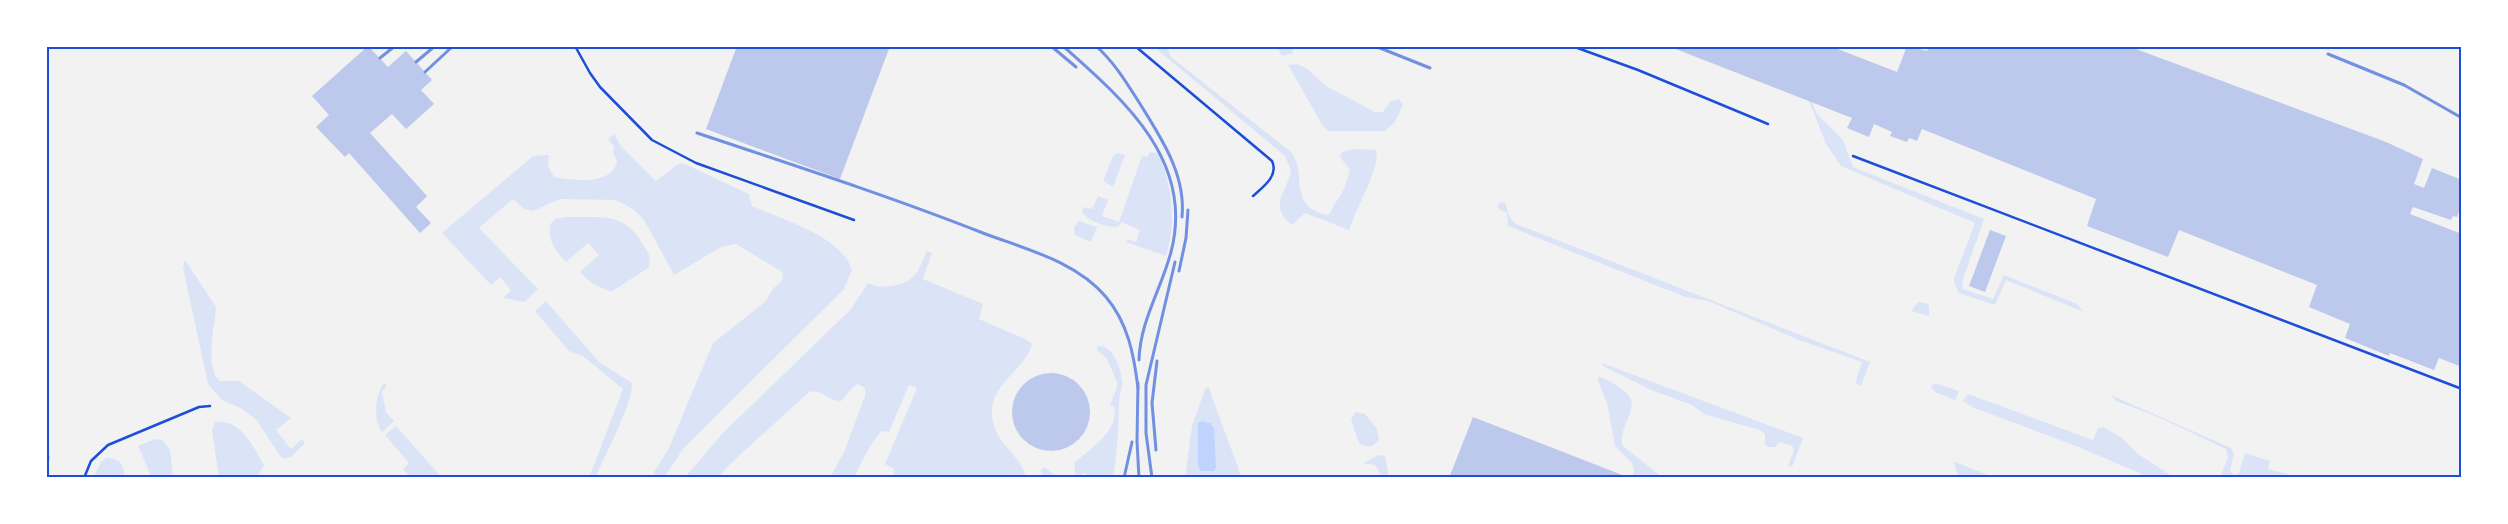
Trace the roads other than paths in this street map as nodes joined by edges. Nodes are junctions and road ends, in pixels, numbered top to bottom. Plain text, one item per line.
1 (575, 46) edge
2 (1135, 46) edge
3 (1572, 46) edge
4 (1768, 124) dead end
5 (1853, 156) dead end
6 (1253, 196) dead end
7 (854, 220) dead end
8 (2462, 389) edge
9 (210, 406) dead end
10 (84, 478) edge

1 - 7 lane
2 - 6 lane
3 - 4 lane
5 - 8 lane
9 - 10 lane

